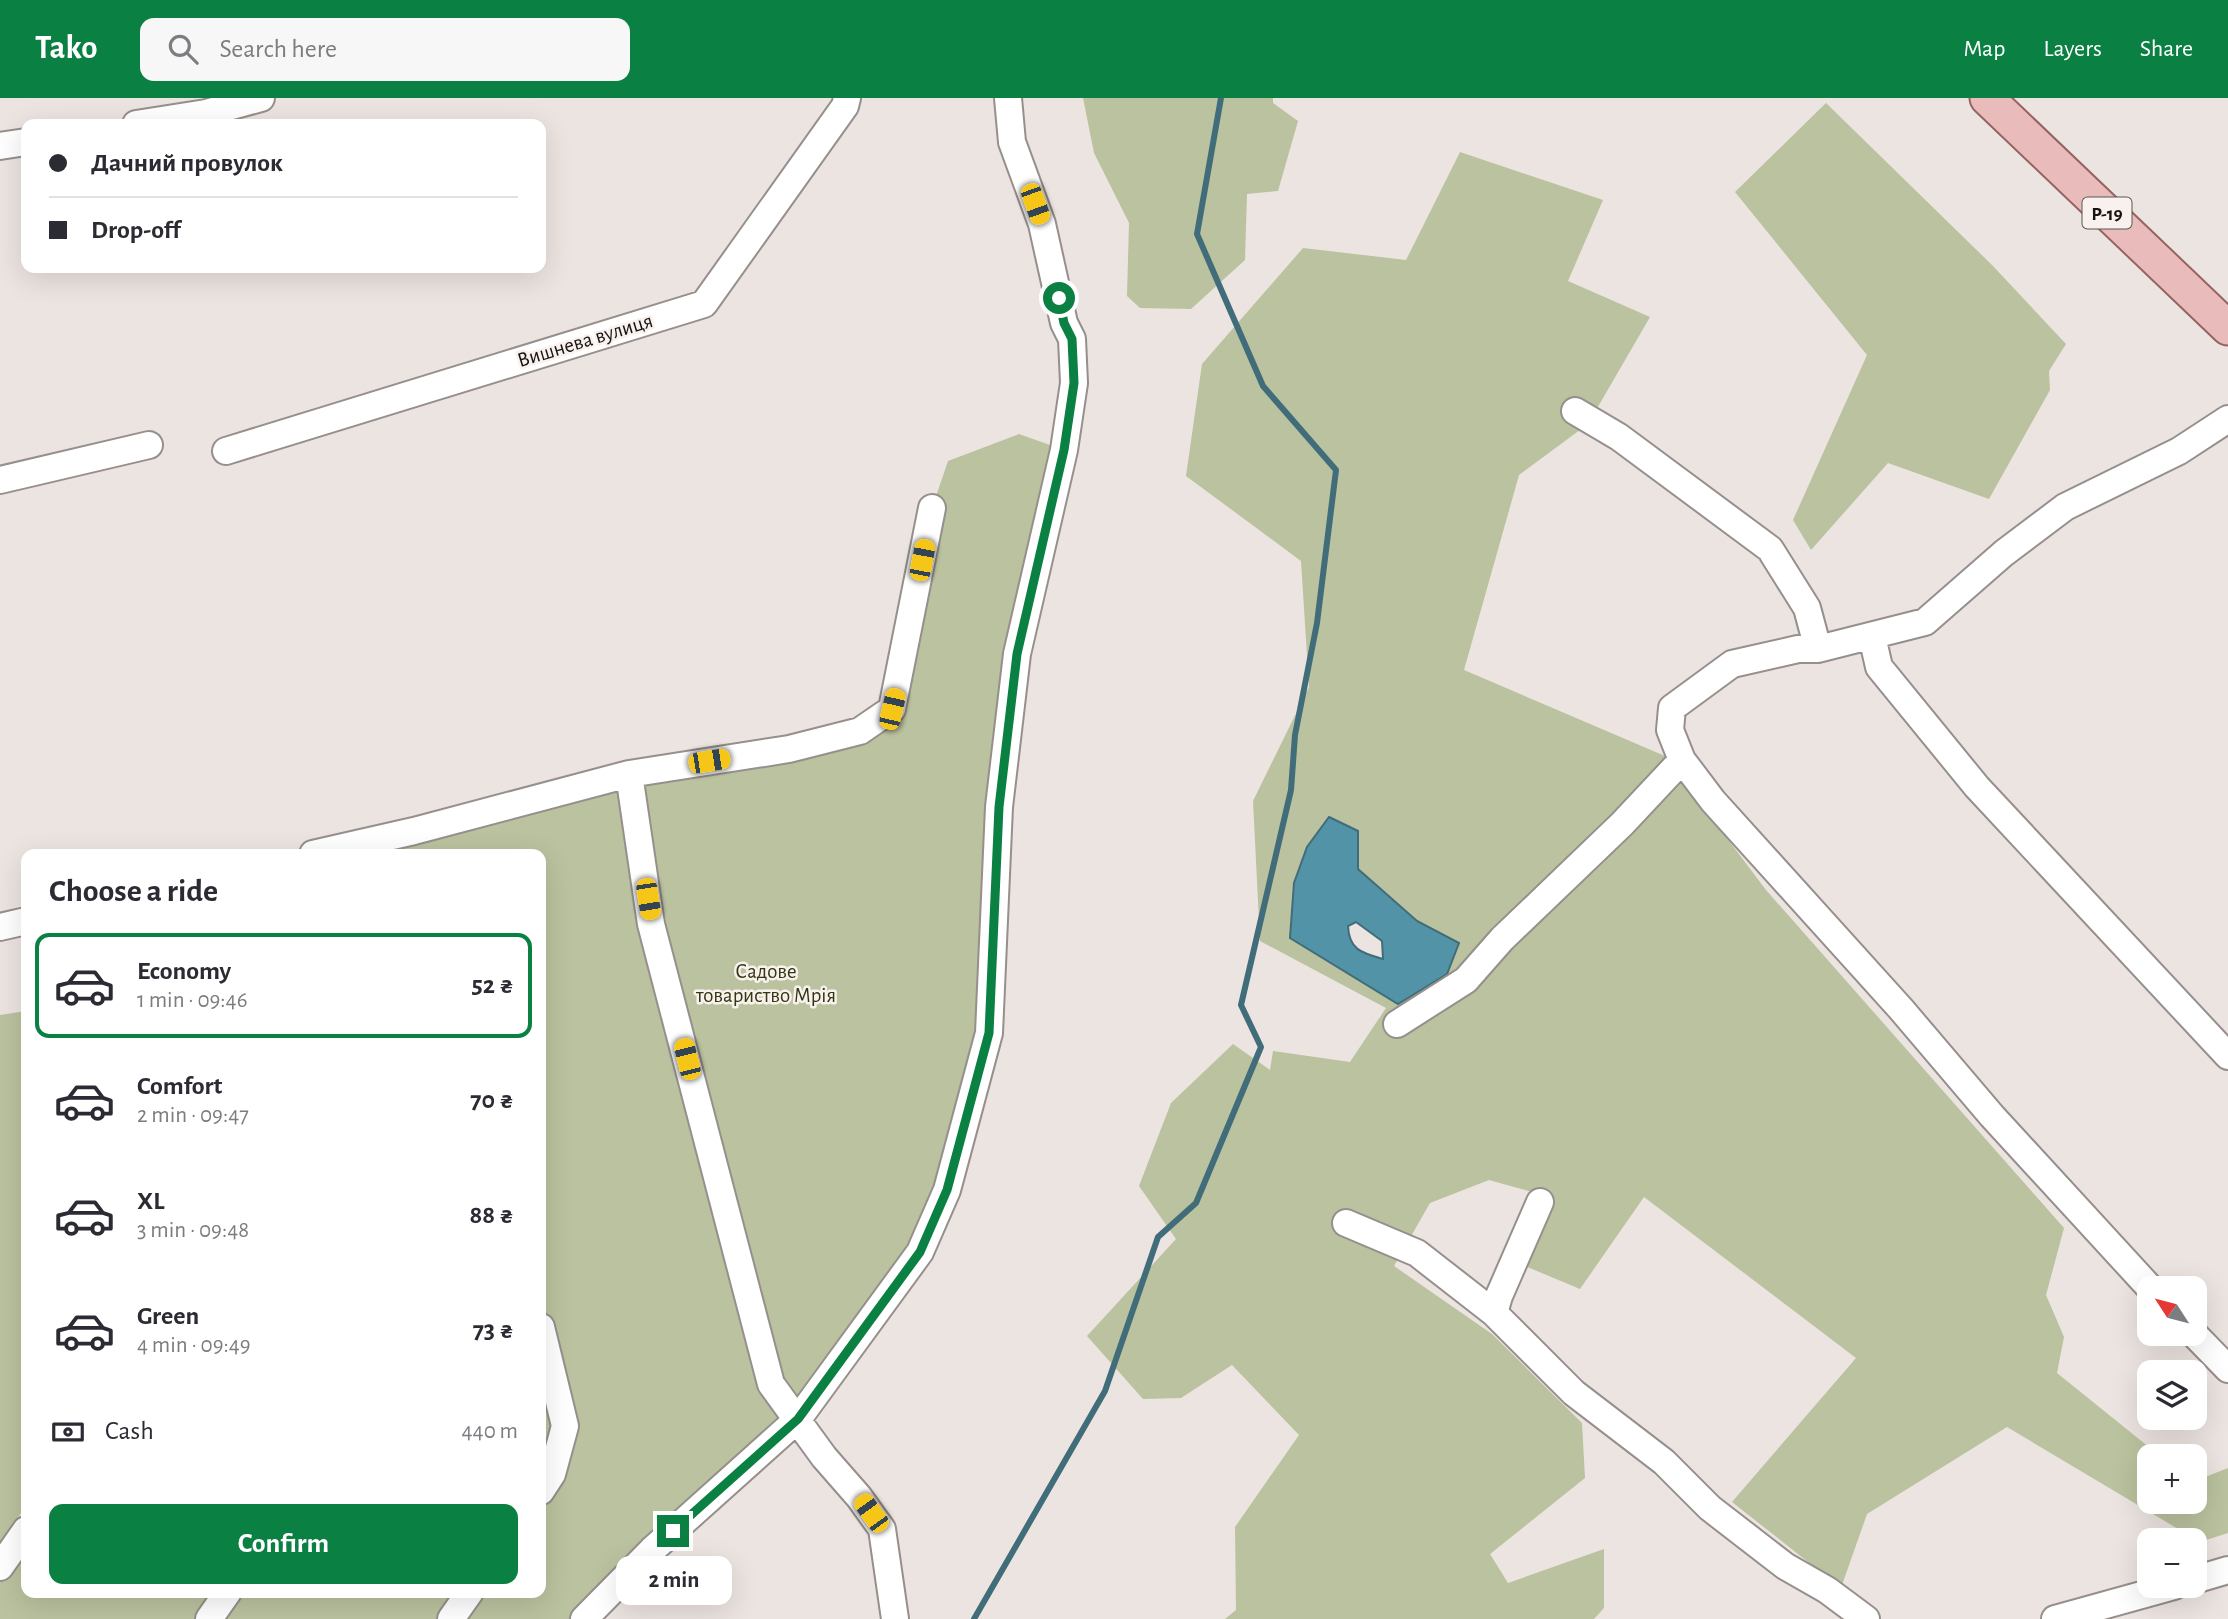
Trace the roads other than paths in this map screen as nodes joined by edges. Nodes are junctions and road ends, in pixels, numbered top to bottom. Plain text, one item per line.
1 (261, 98) edge
2 (847, 98) edge
3 (1008, 98) edge
4 (1987, 98) edge
5 (168, 119) edge
6 (21, 143) edge
7 (0, 146) edge
8 (2228, 328) edge
9 (1575, 411) dead end
10 (2228, 419) edge
11 (149, 445) dead end
12 (226, 451) dead end
13 (0, 480) edge
14 (932, 508) dead end
15 (1872, 636) junction
16 (1818, 649) junction
17 (1682, 760) junction
18 (629, 774) junction
19 (417, 842) edge
20 (356, 849) edge
21 (21, 922) edge
22 (0, 927) edge
23 (1397, 1024) dead end
24 (2228, 1056) edge
25 (1540, 1202) dead end
26 (1346, 1223) dead end
27 (2139, 1276) edge
28 (1494, 1313) junction
29 (2206, 1346) edge
30 (546, 1348) edge
31 (2228, 1369) edge
32 (798, 1419) junction
33 (546, 1483) edge
34 (21, 1537) edge
35 (0, 1567) edge
36 (2228, 1570) edge
37 (2207, 1576) edge
38 (2137, 1596) edge
39 (224, 1598) edge
40 (466, 1598) edge
41 (209, 1619) edge
42 (452, 1619) edge
43 (584, 1619) edge
44 (611, 1619) edge
45 (895, 1619) edge
46 (1866, 1619) edge
47 (2055, 1619) edge

1 - 5 street
2 - 12 street, Вишнева вулиця
3 - 32 street
4 - 8 main road, Р-19
6 - 7 street
9 - 16 street
10 - 15 street
11 - 13 street
14 - 18 street
15 - 16 street
15 - 24 street
16 - 17 street
17 - 23 street
17 - 27 street
18 - 19 street
18 - 32 street
19 - 20 street
21 - 22 street
25 - 28 street
26 - 28 street
28 - 46 street
29 - 31 street
30 - 33 street
32 - 43 street
32 - 44 street
32 - 45 street
34 - 35 street
36 - 37 street
38 - 47 street
39 - 41 street
40 - 42 street

